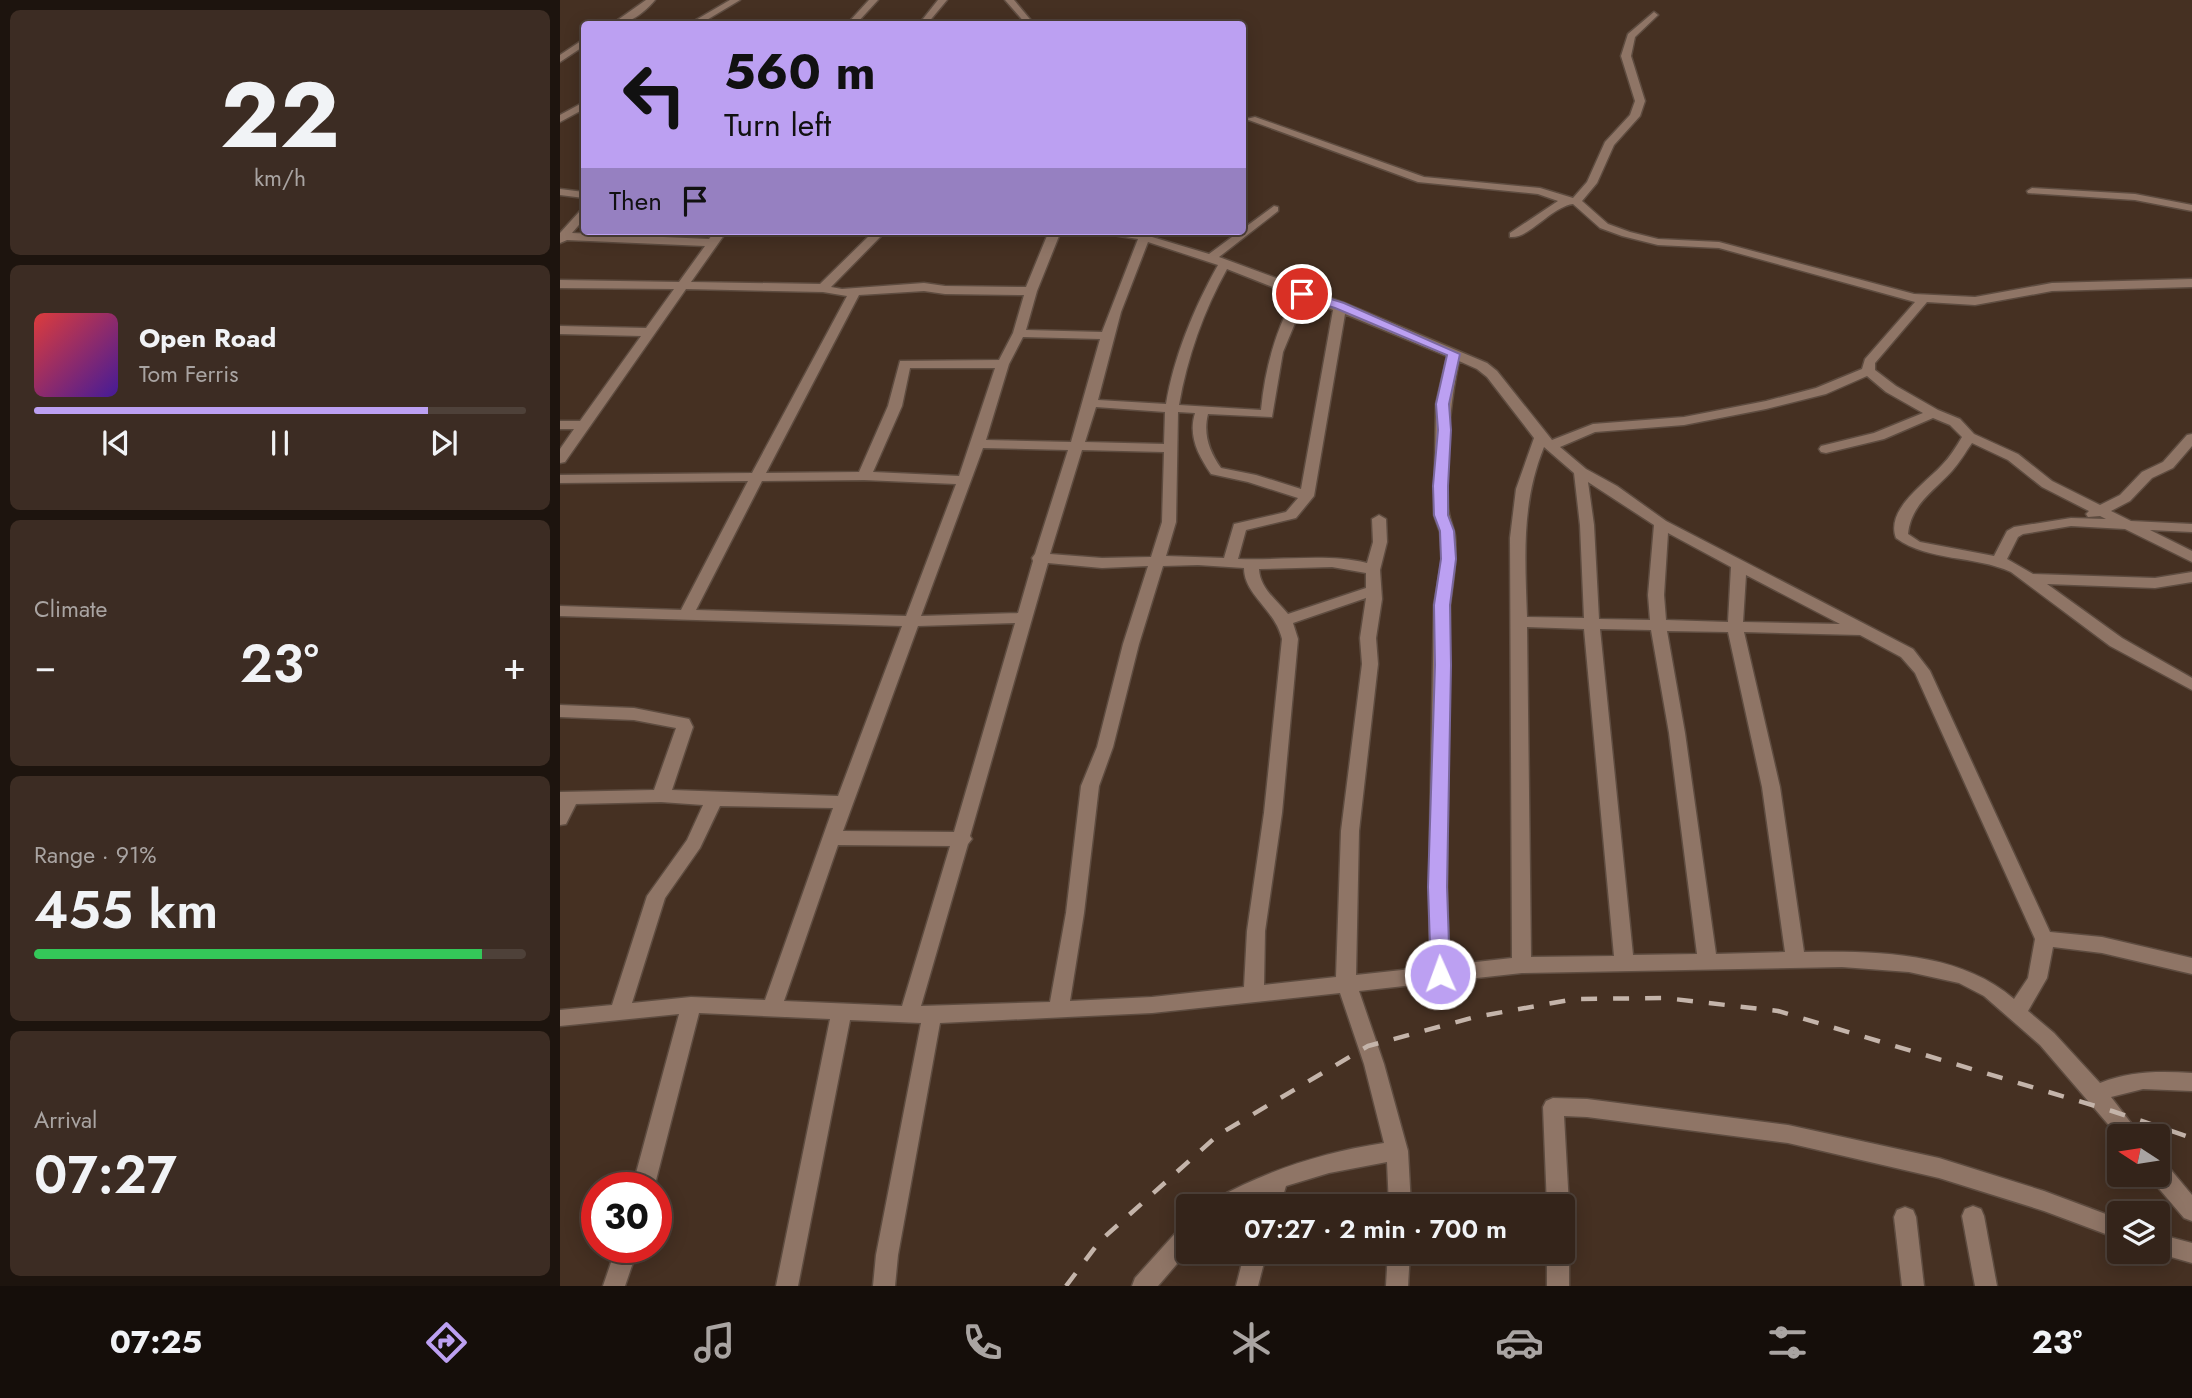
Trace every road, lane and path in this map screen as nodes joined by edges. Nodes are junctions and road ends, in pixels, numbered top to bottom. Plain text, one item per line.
1 (651, 0) edge
2 (736, 0) edge
3 (874, 0) edge
4 (943, 0) edge
5 (1009, 0) edge
6 (1654, 15) dead end
7 (622, 21) edge
8 (699, 21) edge
9 (854, 21) edge
10 (926, 21) edge
11 (1027, 21) edge
12 (581, 44) edge
13 (560, 59) edge
14 (581, 107) edge
15 (1251, 118) dead end
16 (560, 119) edge
17 (560, 191) edge
18 (2032, 191) dead end
19 (581, 194) edge
20 (1572, 201) junction
21 (2192, 208) edge
22 (1274, 209) dead end
23 (581, 216) edge
24 (718, 235) edge
25 (876, 235) edge
26 (1053, 235) edge
27 (1128, 235) edge
28 (1246, 235) edge
29 (1246, 235) edge
30 (1514, 235) dead end
31 (561, 238) edge
32 (1144, 238) junction
33 (712, 243) junction
34 (1217, 261) junction
35 (2192, 283) edge
36 (560, 284) edge
37 (682, 286) junction
38 (823, 288) junction
39 (1031, 291) junction
40 (855, 292) junction
41 (1302, 294) junction
42 (1924, 297) junction
43 (1340, 306) junction
44 (560, 330) edge
45 (649, 332) junction
46 (1019, 333) junction
47 (1108, 336) junction
48 (1454, 354) junction
49 (1003, 364) junction
50 (1868, 371) junction
51 (1090, 403) junction
52 (1172, 408) junction
53 (1203, 410) junction
54 (1933, 413) junction
55 (560, 425) edge
56 (584, 425) junction
57 (1969, 437) junction
58 (2192, 438) edge
59 (1546, 442) junction
60 (978, 444) junction
61 (1075, 446) junction
62 (1172, 448) junction
63 (1826, 449) dead end
64 (560, 459) edge
65 (1581, 472) junction
66 (864, 476) junction
67 (759, 477) junction
68 (560, 479) edge
69 (963, 480) junction
70 (1307, 496) junction
71 (2099, 511) junction
72 (1379, 519) dead end
73 (2071, 522) junction
74 (1661, 524) junction
75 (2127, 526) junction
76 (2192, 528) edge
77 (2192, 557) edge
78 (1039, 558) junction
79 (1157, 560) junction
80 (1999, 561) junction
81 (1230, 563) junction
82 (1252, 564) junction
83 (1739, 566) junction
84 (1373, 570) junction
85 (2192, 577) edge
86 (2029, 579) junction
87 (1374, 590) junction
88 (560, 611) edge
89 (685, 615) junction
90 (1026, 618) junction
91 (1284, 620) junction
92 (913, 621) junction
93 (1519, 622) junction
94 (1658, 624) junction
95 (1591, 625) junction
96 (1735, 627) junction
97 (1865, 630) junction
98 (2192, 685) edge
99 (560, 710) edge
100 (661, 796) junction
101 (565, 798) edge
102 (714, 800) junction
103 (844, 802) junction
104 (560, 819) edge
105 (833, 838) junction
106 (963, 839) junction
107 (2045, 939) junction
108 (1707, 961) junction
109 (1796, 961) junction
110 (1624, 963) junction
111 (1522, 965) junction
112 (2192, 967) edge
113 (1440, 974) junction
114 (1346, 982) junction
115 (1254, 992) junction
116 (691, 1006) junction
117 (772, 1007) junction
118 (1059, 1009) junction
119 (620, 1011) junction
120 (2016, 1011) junction
121 (841, 1013) junction
122 (909, 1014) junction
123 (932, 1016) junction
124 (560, 1018) edge
125 (2192, 1082) edge
126 (2097, 1094) junction
127 (2121, 1124) edge
128 (1397, 1151) junction
129 (647, 1172) edge
130 (1278, 1178) junction
131 (2170, 1185) edge
132 (1244, 1194) edge
133 (1273, 1194) edge
134 (1399, 1194) edge
135 (1557, 1194) edge
136 (2192, 1211) edge
137 (1973, 1216) dead end
138 (1905, 1217) dead end
139 (2107, 1225) edge
140 (1176, 1247) edge
141 (2170, 1247) edge
142 (2192, 1253) edge
143 (622, 1263) edge
144 (1253, 1264) edge
145 (1398, 1264) edge
146 (1558, 1264) edge
147 (614, 1286) edge
148 (788, 1286) edge
149 (884, 1286) edge
150 (1143, 1286) edge
151 (1247, 1286) edge
152 (1397, 1286) edge
153 (1558, 1286) edge
154 (1913, 1286) edge
155 (1986, 1286) edge

1 - 7 street
2 - 8 street
3 - 9 street
4 - 10 street
5 - 11 street
6 - 20 street
12 - 13 street
14 - 16 street
15 - 20 street
17 - 19 street
18 - 21 street
20 - 30 street
20 - 42 street
22 - 29 street
23 - 31 street
24 - 33 street
25 - 38 street
26 - 39 street
27 - 32 street
28 - 34 street
31 - 33 street
32 - 34 street
32 - 47 street
33 - 37 street
34 - 41 street
34 - 52 street
35 - 42 street
36 - 37 street
37 - 38 street
37 - 45 street
38 - 40 street
39 - 40 street
39 - 46 street
40 - 67 street
41 - 43 street
41 - 53 street
42 - 50 street
43 - 48 street
43 - 70 street
44 - 45 street
45 - 56 street
46 - 47 street
46 - 49 street
47 - 51 street
48 - 59 street
48 - 113 street
49 - 60 street
49 - 66 street
50 - 54 street
50 - 59 street
51 - 52 street
51 - 61 street
52 - 53 street
52 - 62 street
53 - 70 street
54 - 57 street
54 - 63 street
55 - 56 street
56 - 64 street
57 - 71 street
57 - 80 street
58 - 71 street
59 - 65 street
59 - 93 street
60 - 61 street
60 - 69 street
61 - 62 street
61 - 78 street
62 - 79 street
65 - 74 street
65 - 95 street
66 - 67 street
66 - 69 street
67 - 68 street
67 - 89 street
69 - 92 street
70 - 81 street
71 - 73 street
71 - 75 street
72 - 84 street
73 - 75 street
73 - 80 street
74 - 83 street
74 - 94 street
75 - 76 street
75 - 77 street
78 - 79 street
78 - 90 street
79 - 81 street
79 - 118 street
80 - 86 street
81 - 82 street
82 - 84 street
82 - 91 street
83 - 96 street
83 - 97 street
84 - 87 street
85 - 86 street
86 - 98 street
87 - 91 street
87 - 114 street
88 - 89 street
89 - 92 street
90 - 92 street
90 - 106 street
91 - 115 street
92 - 103 street
93 - 95 street
93 - 111 street
94 - 95 street
94 - 96 street
94 - 108 street
95 - 110 street
96 - 97 street
96 - 109 street
97 - 107 street
99 - 100 street
100 - 101 street
100 - 102 street
101 - 104 street
102 - 103 street
102 - 119 street
103 - 105 street
105 - 106 street
105 - 117 street
106 - 122 street
107 - 112 street
107 - 120 street
108 - 109 street
108 - 110 street
109 - 120 street
110 - 111 street
111 - 113 street
113 - 114 street
114 - 115 street
114 - 128 street
115 - 118 street
116 - 117 street
116 - 119 street
116 - 129 street
117 - 121 street
118 - 123 street
119 - 124 street
120 - 126 street
121 - 122 street
121 - 148 street
122 - 123 street
123 - 149 street
125 - 126 street
126 - 127 street
128 - 130 street
128 - 134 street
130 - 132 street
130 - 133 street
131 - 136 street
135 - 139 street
137 - 155 street
138 - 154 street
140 - 150 street
141 - 142 street
143 - 147 street
144 - 151 street
145 - 152 street
146 - 153 street

